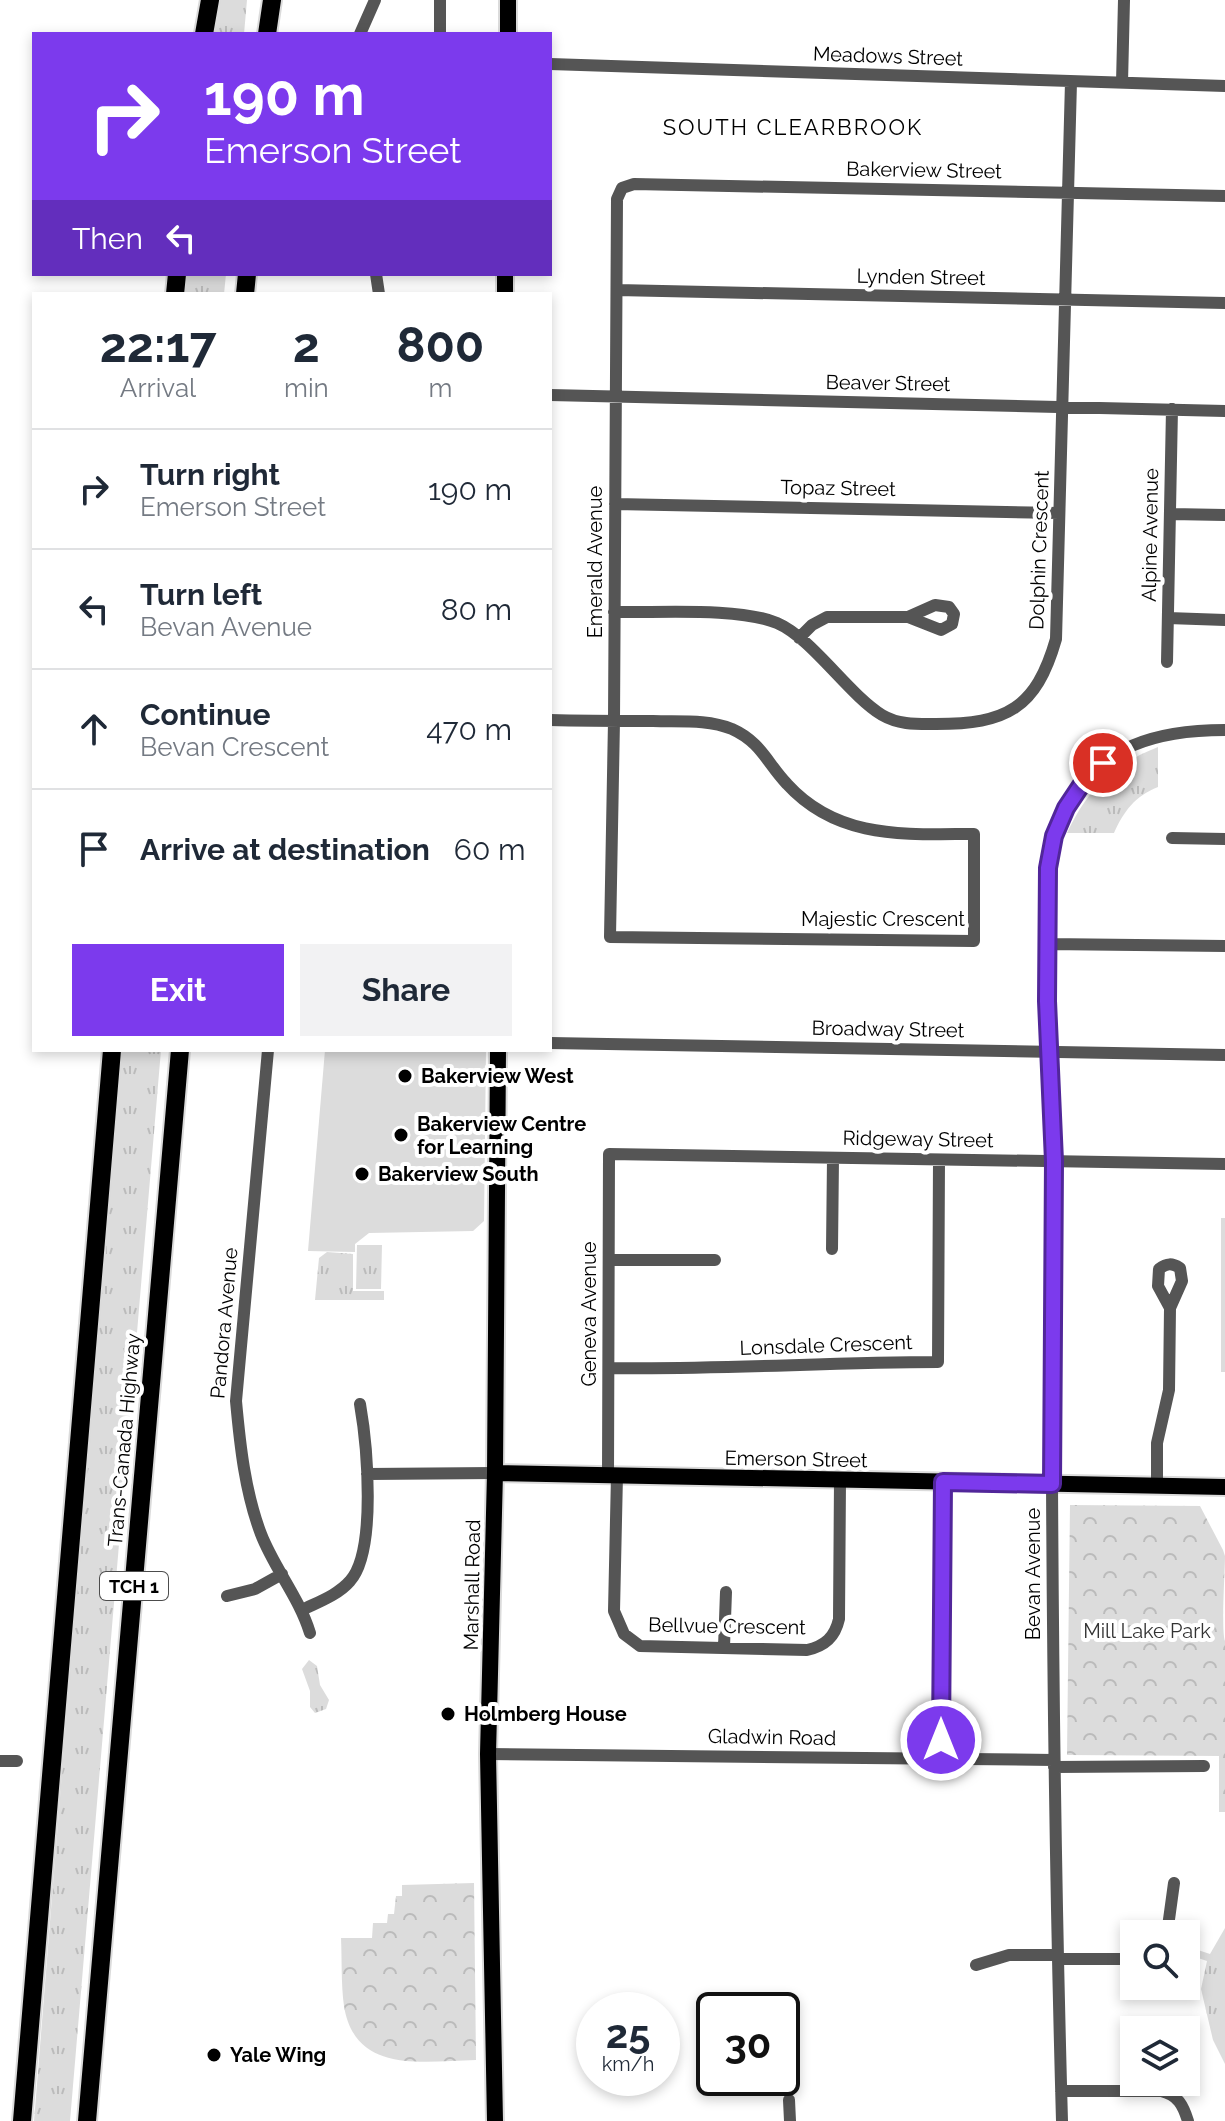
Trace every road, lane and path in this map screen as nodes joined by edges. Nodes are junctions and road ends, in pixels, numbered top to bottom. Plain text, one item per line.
1 (196, 0) edge
2 (210, 0) edge
3 (272, 0) edge
4 (375, 0) edge
5 (440, 0) edge
6 (508, 0) edge
7 (1124, 0) edge
8 (194, 32) edge
9 (204, 32) edge
10 (267, 32) edge
11 (361, 32) edge
12 (440, 32) edge
13 (508, 32) edge
14 (552, 64) edge
15 (1071, 82) junction
16 (1122, 83) junction
17 (1225, 86) edge
18 (622, 188) joint
19 (1068, 193) junction
20 (1225, 196) edge
21 (617, 290) junction
22 (1066, 300) junction
23 (1225, 303) edge
24 (552, 395) edge
25 (616, 397) junction
26 (1063, 407) junction
27 (1172, 409) junction
28 (1225, 411) edge
29 (615, 504) junction
30 (1059, 513) junction
31 (1171, 514) junction
32 (1225, 515) edge
33 (614, 612) junction
34 (908, 617) dead end
35 (1168, 618) junction
36 (1225, 620) edge
37 (799, 638) junction
38 (1167, 662) dead end
39 (552, 720) edge
40 (614, 721) junction
41 (1225, 730) edge
42 (1172, 838) dead end
43 (1225, 839) edge
44 (610, 937) joint
45 (1047, 944) junction
46 (1225, 946) edge
47 (552, 1043) edge
48 (112, 1052) edge
49 (180, 1052) edge
50 (268, 1052) edge
51 (498, 1052) edge
52 (1051, 1052) junction
53 (1225, 1055) edge
54 (609, 1154) joint
55 (833, 1158) junction
56 (939, 1160) junction
57 (1054, 1161) junction
58 (1225, 1164) edge
59 (832, 1249) dead end
60 (609, 1260) junction
61 (715, 1260) dead end
62 (1170, 1308) dead end
63 (609, 1368) junction
64 (360, 1404) dead end
65 (495, 1473) junction
66 (367, 1474) junction
67 (613, 1475) junction
68 (840, 1480) junction
69 (943, 1482) junction
70 (1052, 1484) junction
71 (1157, 1486) junction
72 (1225, 1487) edge
73 (282, 1574) junction
74 (726, 1592) dead end
75 (227, 1596) dead end
76 (302, 1610) junction
77 (310, 1633) dead end
78 (724, 1647) junction
79 (488, 1754) junction
80 (941, 1759) junction
81 (0, 1761) edge
82 (17, 1761) dead end
83 (1054, 1764) junction
84 (1204, 1766) dead end
85 (1174, 1883) dead end
86 (1168, 1920) edge
87 (1058, 1957) junction
88 (1120, 1959) edge
89 (976, 1965) dead end
90 (1061, 2091) junction
91 (789, 2100) dead end
92 (22, 2121) edge
93 (87, 2121) edge
94 (495, 2121) edge
95 (790, 2121) edge
96 (1062, 2121) edge
97 (1188, 2121) edge

1 - 8 highway
2 - 9 highway
3 - 10 highway
4 - 11 street
5 - 12 street
6 - 13 main road
7 - 16 street
14 - 15 street, Meadows Street
15 - 16 street, Meadows Street
15 - 19 street, Dolphin Crescent
16 - 17 street, Meadows Street
18 - 19 street, Bakerview Street
18 - 21 street, Emerald Avenue
19 - 20 street, Bakerview Street
19 - 22 street, Dolphin Crescent
21 - 22 street, Lynden Street
21 - 25 street, Emerald Avenue
22 - 23 street, Lynden Street
22 - 26 street, Dolphin Crescent
24 - 25 street, Beaver Street
25 - 26 street, Beaver Street
25 - 29 street, Emerald Avenue
26 - 27 street, Beaver Street
26 - 30 street, Dolphin Crescent
27 - 28 street, Beaver Street
27 - 31 street, Alpine Avenue
29 - 30 street, Topaz Street
29 - 33 street, Emerald Avenue
30 - 37 street, Dolphin Crescent
31 - 32 street
31 - 35 street, Alpine Avenue
33 - 37 street, Dolphin Crescent
33 - 40 street, Emerald Avenue
34 - 37 street
35 - 36 street
35 - 38 street, Alpine Avenue
39 - 40 street, Majestic Crescent
40 - 44 street, Emerald Avenue
40 - 44 street, Majestic Crescent
41 - 45 street, Bevan Avenue
42 - 43 street
45 - 46 street
45 - 52 street, Bevan Avenue
47 - 52 street, Broadway Street
48 - 92 highway
49 - 93 highway, Trans-Canada Highway / TCH 1
50 - 73 street, Pandora Avenue
51 - 65 main road, Marshall Road
52 - 53 street, Broadway Street
52 - 57 street, Bevan Avenue
54 - 55 street, Ridgeway Street
54 - 60 street, Geneva Avenue
55 - 56 street, Ridgeway Street
55 - 59 street
56 - 57 street, Ridgeway Street
56 - 63 street, Lonsdale Crescent
57 - 58 street, Ridgeway Street
57 - 70 street, Bevan Avenue
60 - 61 street
60 - 63 street, Geneva Avenue
62 - 71 street
63 - 67 street, Geneva Avenue
64 - 66 street
65 - 66 street, Emerson Street
65 - 67 main road, Emerson Street
65 - 79 main road, Marshall Road
66 - 76 street
67 - 68 main road, Emerson Street
67 - 78 street, Bellvue Crescent
68 - 69 main road, Emerson Street
68 - 78 street, Bellvue Crescent
69 - 70 main road, Emerson Street
69 - 80 street
70 - 71 main road, Emerson Street
70 - 83 street, Bevan Avenue
71 - 72 main road, Emerson Street
73 - 75 street
73 - 76 street, Pandora Avenue
74 - 78 street
76 - 77 street, Pandora Avenue
79 - 80 street, Gladwin Road
79 - 94 main road, Marshall Road
80 - 83 street, Gladwin Road
81 - 82 street
83 - 84 street, Gladwin Road
83 - 87 street, Bevan Avenue
85 - 86 street
87 - 88 street
87 - 89 street
87 - 90 street, Bevan Avenue
90 - 96 street, Bevan Avenue
90 - 97 street
91 - 95 street

